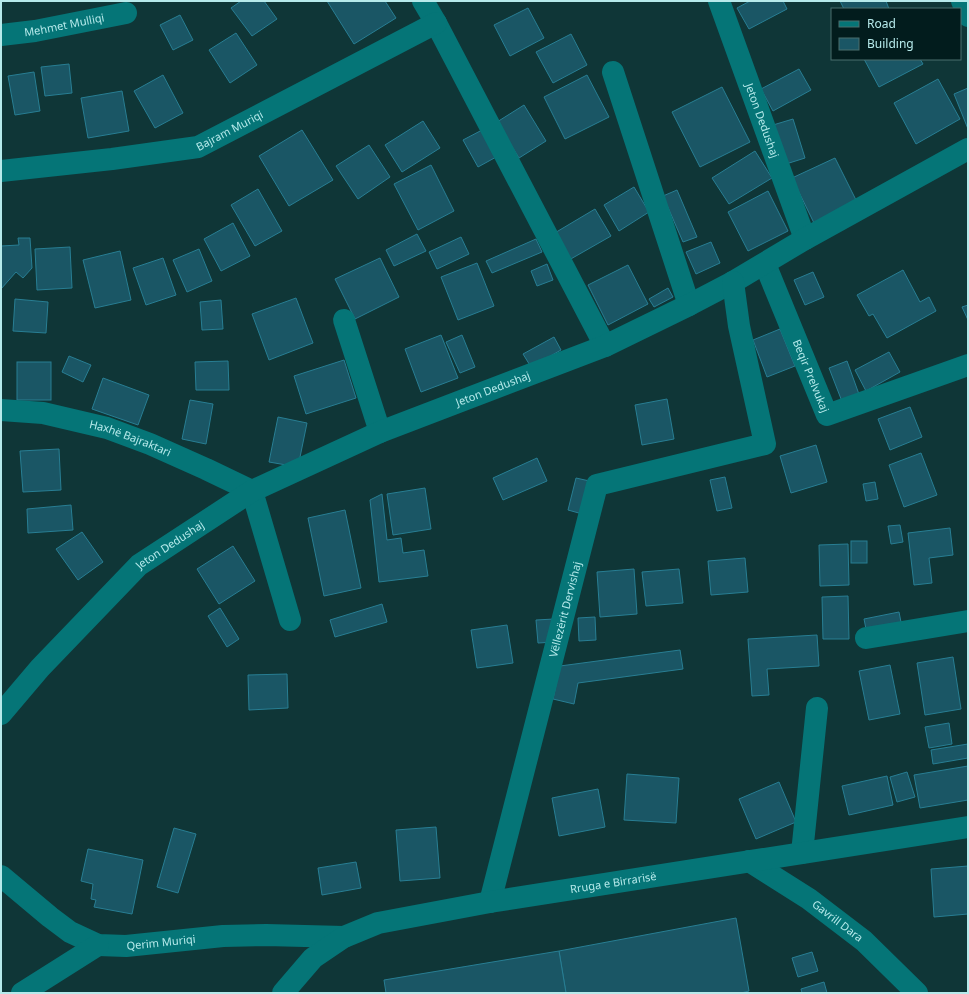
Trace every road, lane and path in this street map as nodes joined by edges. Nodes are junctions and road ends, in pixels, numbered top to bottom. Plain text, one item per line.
1 (422, 1) edge
2 (719, 1) edge
3 (962, 1) edge
4 (126, 12) dead end
5 (968, 16) edge
6 (436, 23) junction
7 (1, 36) edge
8 (613, 72) dead end
9 (968, 148) edge
10 (1, 170) edge
11 (805, 239) junction
12 (765, 264) junction
13 (733, 282) junction
14 (689, 305) junction
15 (344, 320) dead end
16 (605, 346) junction
17 (968, 365) edge
18 (1, 410) edge
19 (380, 432) junction
20 (252, 491) junction
21 (290, 620) dead end
22 (968, 621) edge
23 (866, 638) dead end
24 (817, 708) dead end
25 (1, 714) edge
26 (968, 827) edge
27 (802, 853) junction
28 (749, 862) junction
29 (1, 876) edge
30 (490, 902) junction
31 (344, 937) junction
32 (98, 945) junction
33 (22, 993) edge
34 (284, 993) edge
35 (917, 993) edge

1 - 6 street
2 - 11 street, Jeton Dedushaj
3 - 5 street
4 - 7 street, Mehmet Mulliqi
6 - 10 street, Bajram Muriqi
6 - 16 street
8 - 14 street
9 - 11 street, Jeton Dedushaj
11 - 12 street, Jeton Dedushaj
12 - 13 street, Jeton Dedushaj
12 - 17 street, Beqir Prelvukaj
13 - 14 street, Jeton Dedushaj
13 - 30 street, Vëllezërit Dervishaj
14 - 16 street, Jeton Dedushaj
15 - 19 street
16 - 19 street, Jeton Dedushaj
18 - 20 street, Haxhë Bajraktari
19 - 20 street, Jeton Dedushaj
20 - 21 street
20 - 25 street, Jeton Dedushaj
22 - 23 street
24 - 27 street
26 - 27 street, Rruga e Birrarisë
27 - 28 street, Rruga e Birrarisë
28 - 30 street, Rruga e Birrarisë
28 - 35 street, Gavrill Dara
29 - 32 street, Qerim Muriqi
30 - 31 street, Rruga e Birrarisë
31 - 32 street, Qerim Muriqi
31 - 34 street, Rruga e Birrarisë
32 - 33 street

